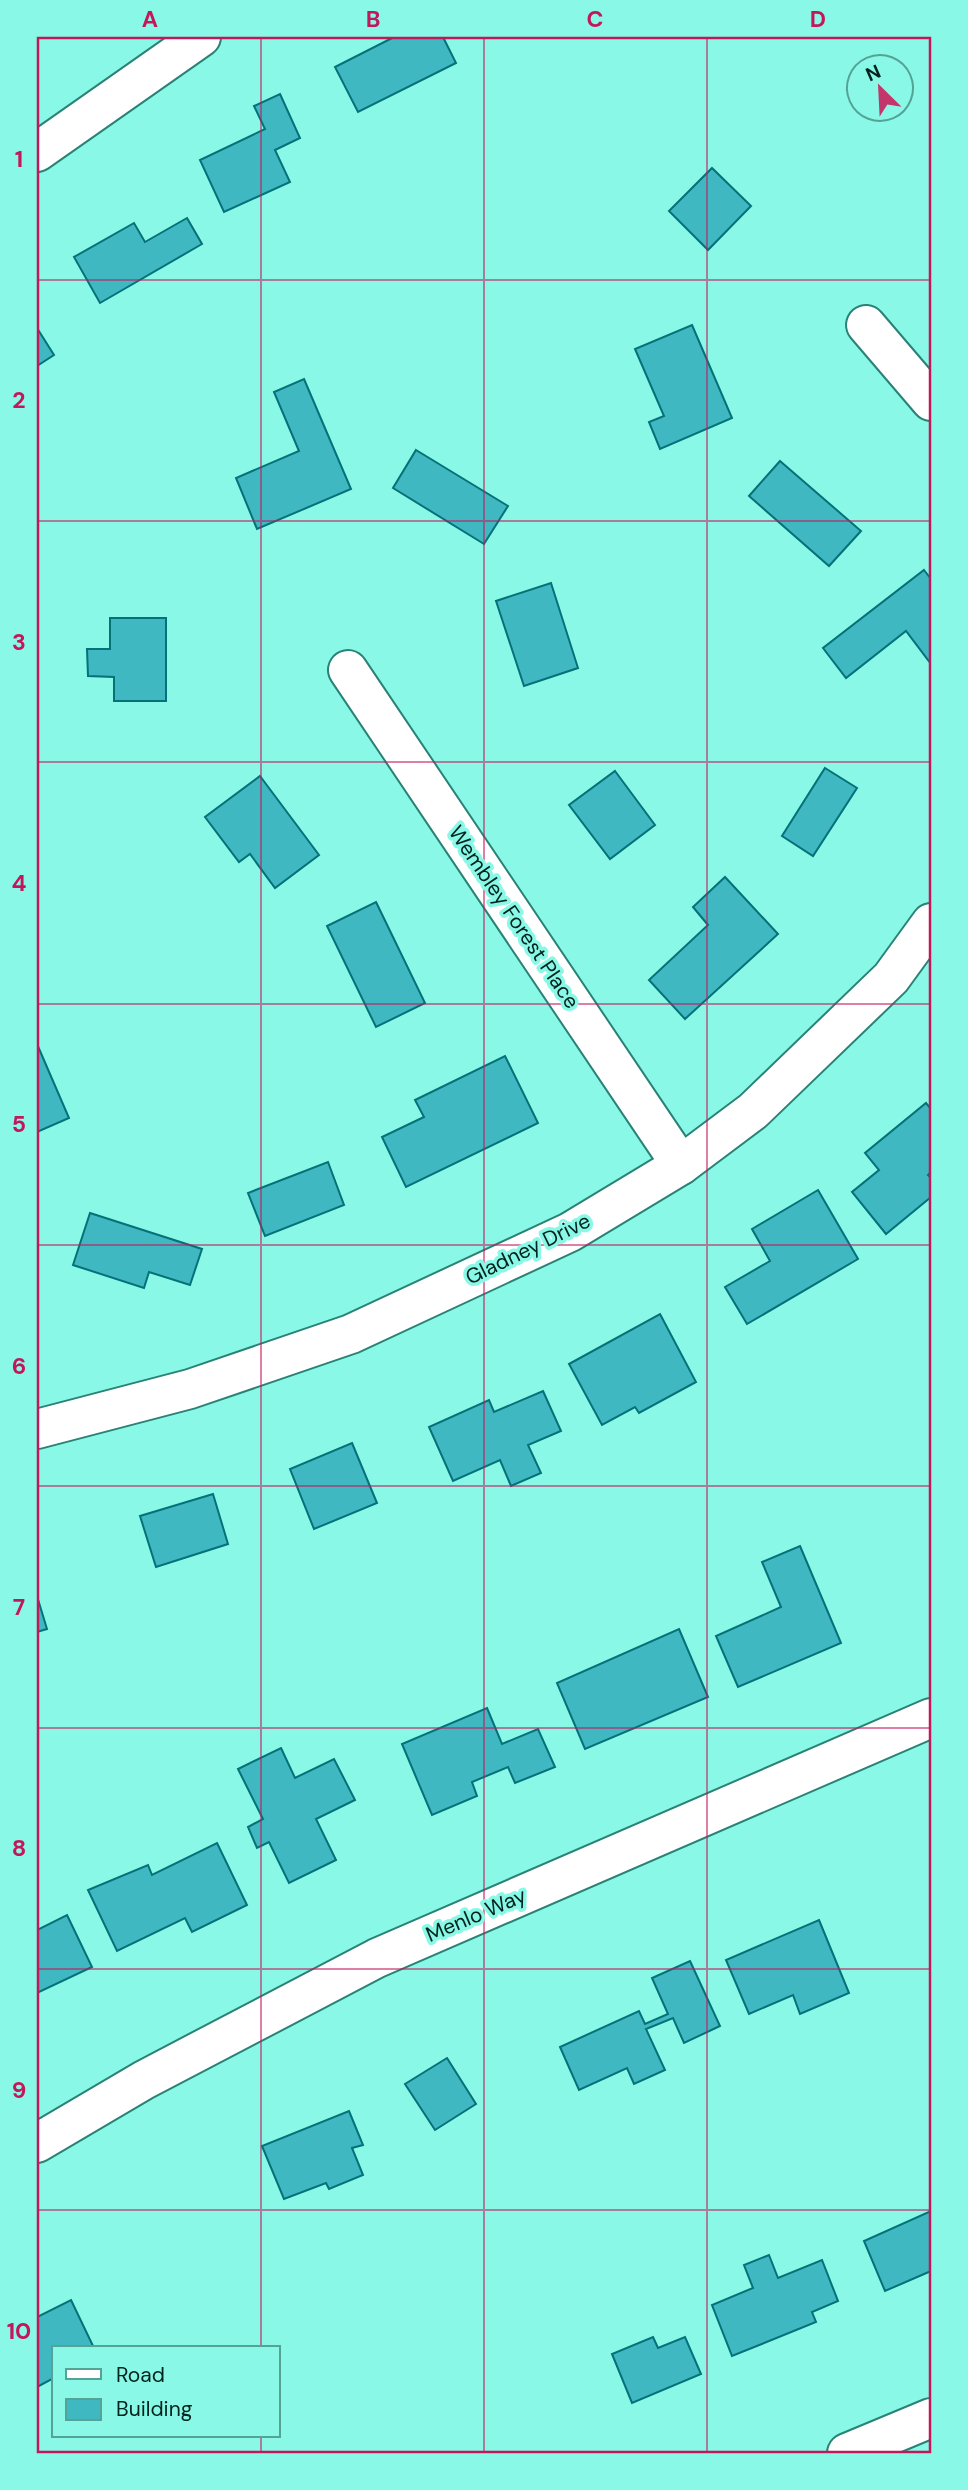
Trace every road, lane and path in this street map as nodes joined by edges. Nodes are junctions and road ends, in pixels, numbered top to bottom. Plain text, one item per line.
1 (201, 37) edge
2 (37, 152) edge
3 (866, 325) dead end
4 (931, 401) edge
5 (348, 670) dead end
6 (931, 923) edge
7 (681, 1165) junction
8 (37, 1429) edge
9 (931, 1718) edge
10 (37, 2143) edge
11 (931, 2418) edge
12 (847, 2453) edge

1 - 2 street
3 - 4 street
5 - 7 street, Wembley Forest Place
6 - 7 street, Gladney Drive
7 - 8 street, Gladney Drive
9 - 10 street, Menlo Way
11 - 12 street

